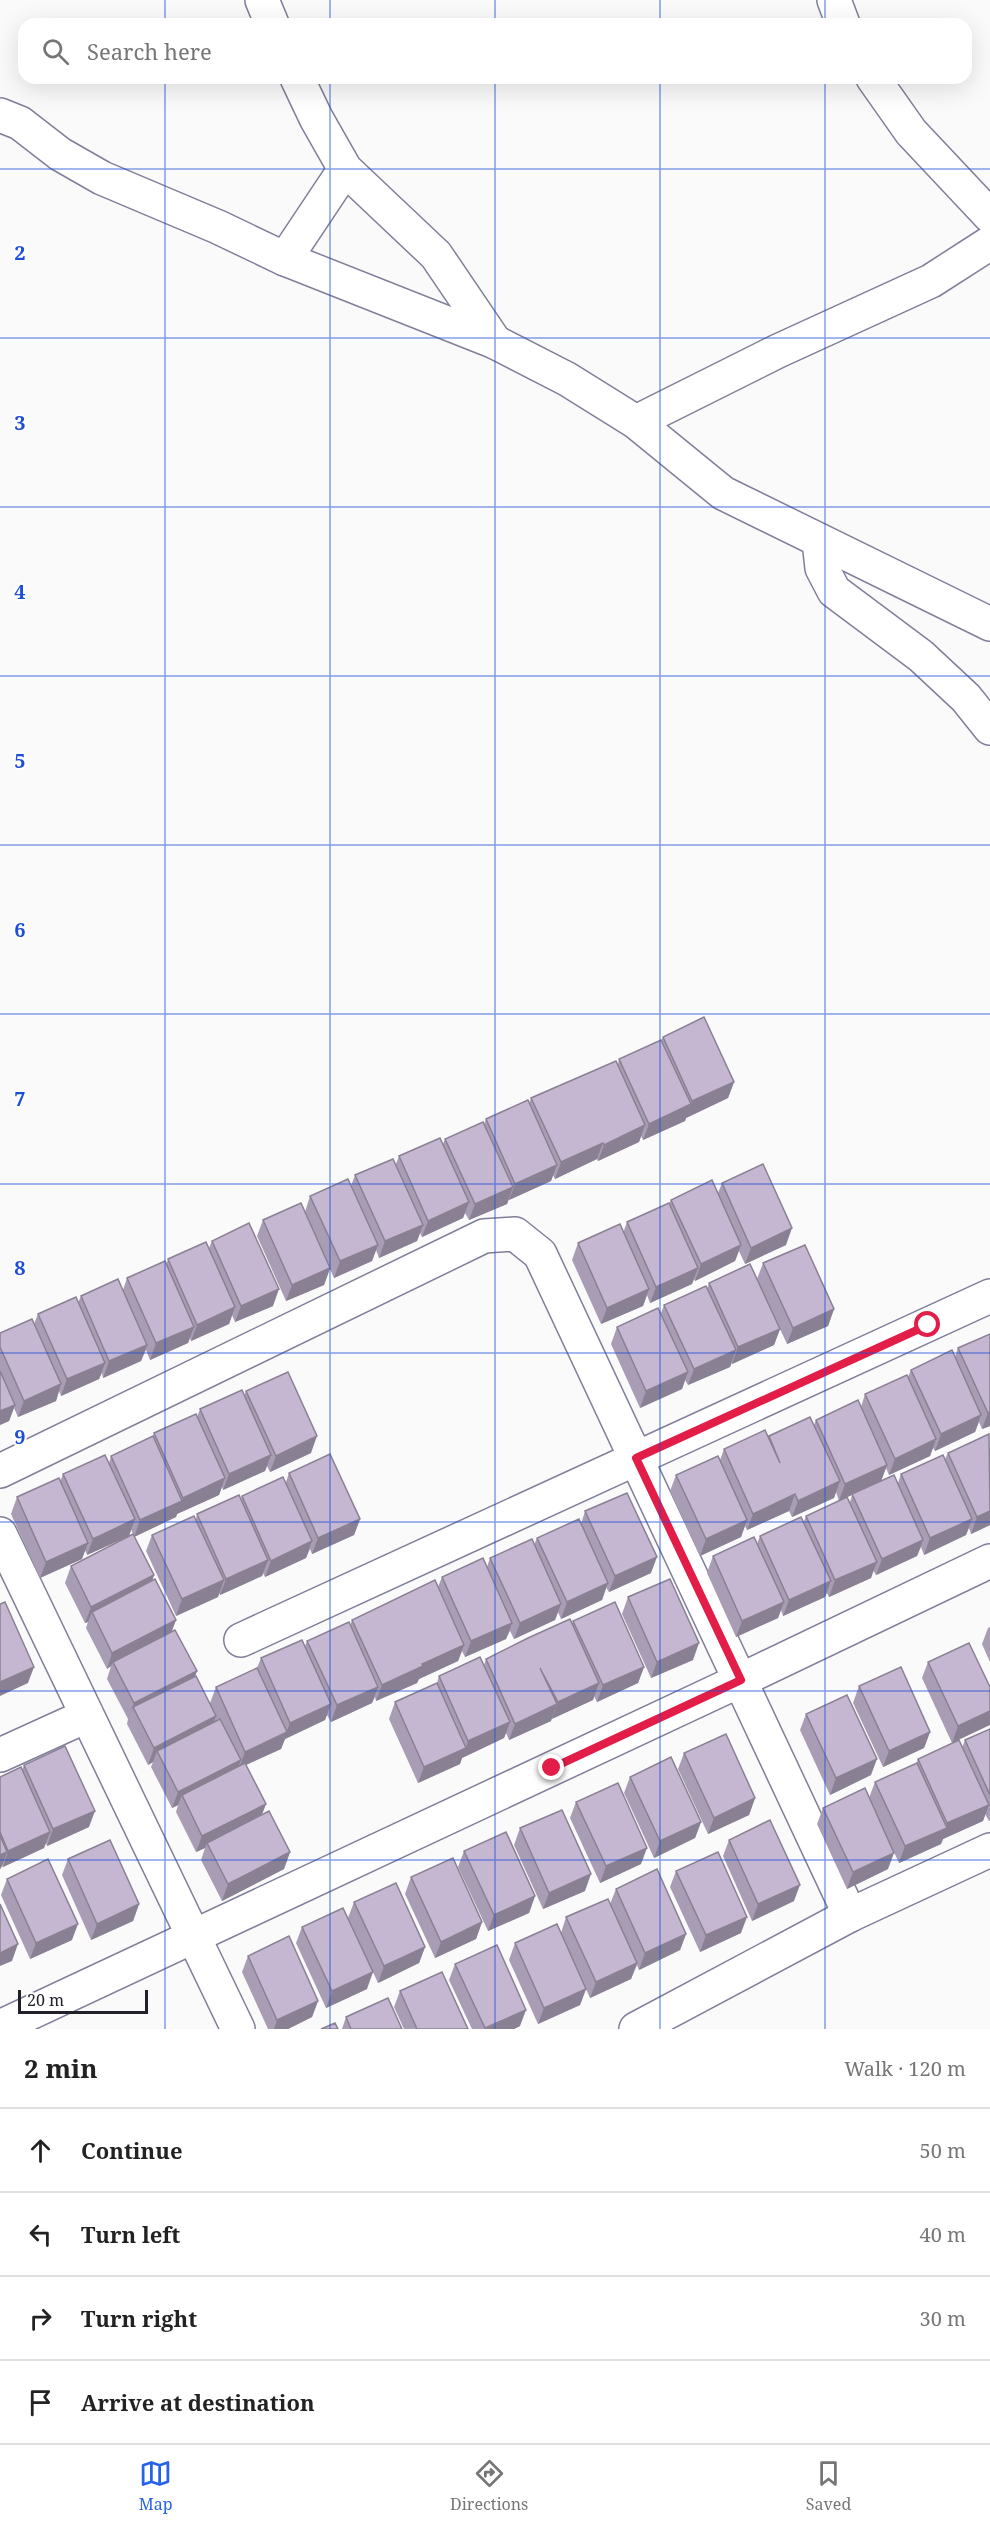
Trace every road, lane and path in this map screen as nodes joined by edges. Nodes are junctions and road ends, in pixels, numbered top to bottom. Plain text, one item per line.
1 (262, 0) edge
2 (834, 0) edge
3 (270, 18) edge
4 (841, 18) edge
5 (300, 84) edge
6 (877, 84) edge
7 (0, 115) edge
8 (345, 169) junction
9 (990, 216) edge
10 (990, 243) edge
11 (285, 259) junction
12 (495, 342) junction
13 (636, 422) junction
14 (819, 541) junction
15 (990, 624) edge
16 (990, 728) edge
17 (990, 1296) edge
18 (636, 1458) junction
19 (0, 1471) edge
20 (0, 1534) edge
21 (990, 1561) edge
22 (241, 1641) dead end
23 (741, 1680) junction
24 (86, 1716) junction
25 (0, 1755) edge
26 (990, 1850) edge
27 (850, 1915) junction
28 (194, 1935) junction
29 (0, 2027) edge
30 (238, 2029) edge
31 (636, 2029) edge

1 - 3 street
2 - 4 street
5 - 8 street
6 - 9 street
7 - 11 street
8 - 11 street
8 - 12 street
10 - 13 street
11 - 12 street
12 - 13 street
13 - 14 street
14 - 15 street
14 - 16 street
17 - 18 street
18 - 19 street
18 - 22 street
18 - 23 street
20 - 24 street
21 - 23 street
23 - 27 street
23 - 28 street
24 - 25 street
24 - 28 street
26 - 27 street
27 - 31 street
28 - 29 street
28 - 30 street

